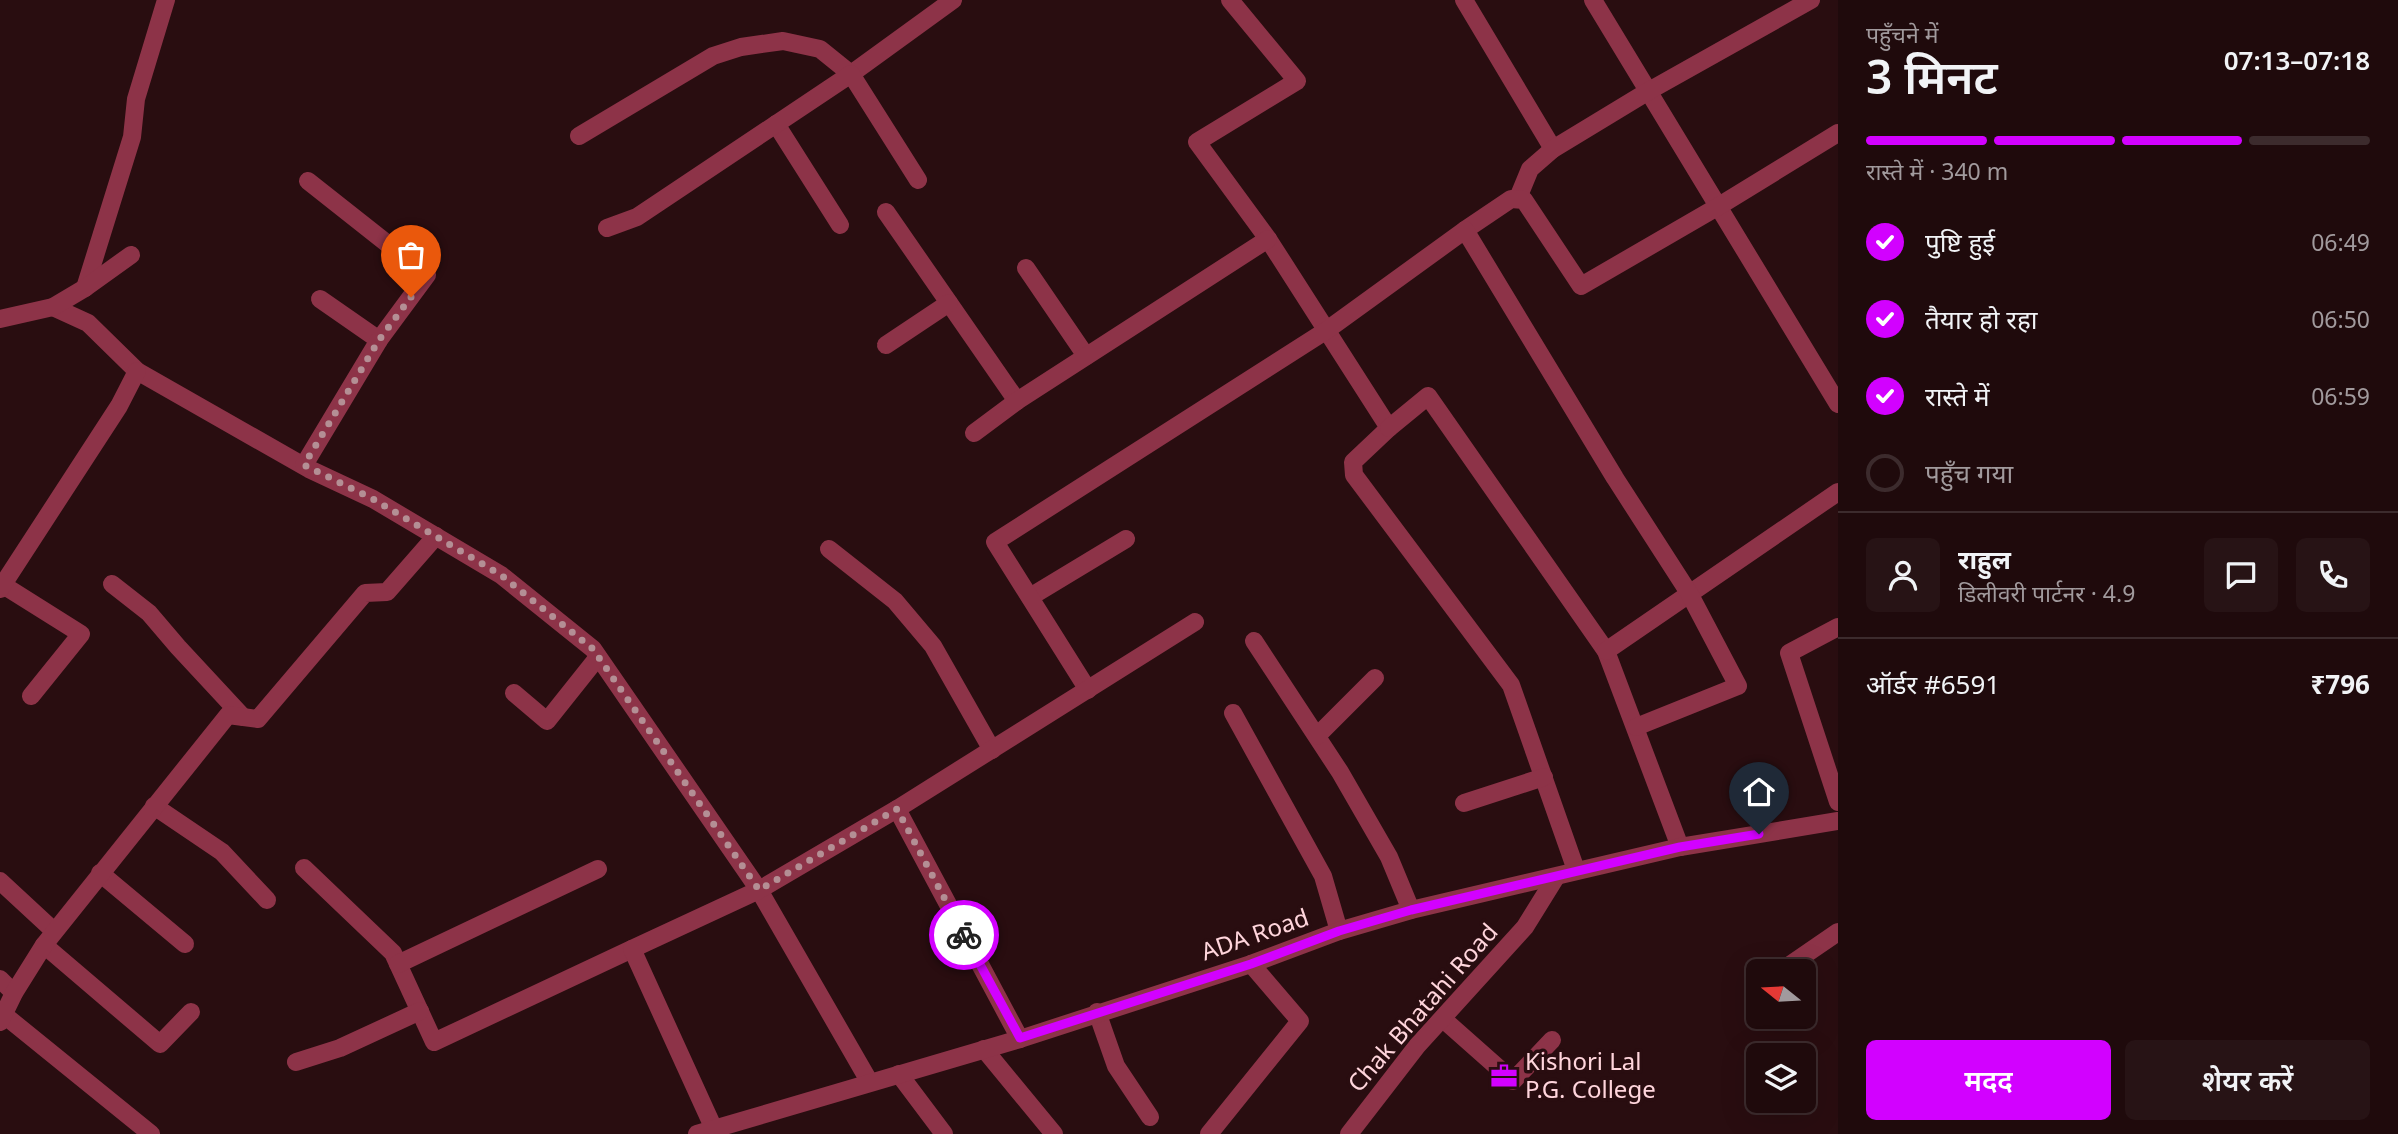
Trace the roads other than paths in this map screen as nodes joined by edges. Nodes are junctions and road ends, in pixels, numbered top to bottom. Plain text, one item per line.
1 (166, 0) edge
2 (953, 0) edge
3 (1230, 0) edge
4 (1464, 0) edge
5 (1593, 0) edge
6 (1811, 0) edge
7 (851, 74) junction
8 (1647, 92) junction
9 (776, 124) junction
10 (1838, 133) edge
11 (579, 136) dead end
12 (1553, 149) junction
13 (918, 180) dead end
14 (308, 181) dead end
15 (1518, 198) junction
16 (1719, 206) junction
17 (886, 212) dead end
18 (840, 225) dead end
19 (607, 228) dead end
20 (1465, 230) junction
21 (1268, 239) junction
22 (131, 255) dead end
23 (1026, 268) dead end
24 (85, 288) junction
25 (320, 299) dead end
26 (949, 303) junction
27 (53, 307) junction
28 (0, 319) edge
29 (1326, 330) junction
30 (379, 340) junction
31 (886, 345) dead end
32 (1086, 356) junction
33 (137, 371) junction
34 (1017, 401) junction
35 (1838, 404) edge
36 (1389, 428) junction
37 (974, 433) dead end
38 (304, 465) junction
39 (1838, 492) edge
40 (436, 536) junction
41 (1126, 539) dead end
42 (829, 549) dead end
43 (112, 584) dead end
44 (1, 586) edge
45 (1689, 593) junction
46 (1030, 597) junction
47 (1195, 622) dead end
48 (1838, 627) edge
49 (1254, 641) dead end
50 (1606, 651) junction
51 (598, 657) junction
52 (1375, 678) dead end
53 (1088, 690) junction
54 (513, 693) dead end
55 (31, 696) dead end
56 (1233, 713) dead end
57 (243, 717) junction
58 (1636, 727) junction
59 (1317, 736) junction
60 (992, 750) junction
61 (1544, 777) junction
62 (1838, 802) edge
63 (1464, 803) dead end
64 (155, 806) junction
65 (897, 809) junction
66 (1838, 821) edge
67 (1680, 847) junction
68 (304, 868) dead end
69 (598, 869) dead end
70 (1576, 870) junction
71 (100, 873) junction
72 (1556, 877) junction
73 (0, 881) edge
74 (759, 890) junction
75 (267, 900) dead end
76 (1411, 910) junction
77 (1339, 931) junction
78 (1838, 932) edge
79 (49, 938) junction
80 (185, 944) dead end
81 (632, 949) junction
82 (1797, 959) edge
83 (398, 964) junction
84 (1251, 964) junction
85 (0, 979) edge
86 (14, 993) junction
87 (420, 1011) junction
88 (191, 1012) dead end
89 (1097, 1012) junction
90 (2, 1018) edge
91 (1443, 1019) junction
92 (1020, 1038) junction
93 (1552, 1040) dead end
94 (985, 1049) junction
95 (296, 1062) dead end
96 (899, 1074) junction
97 (869, 1081) junction
98 (1150, 1117) dead end
99 (706, 1131) edge
100 (151, 1134) edge
101 (944, 1134) edge
102 (1054, 1134) edge
103 (1209, 1134) edge
104 (1349, 1134) edge

1 - 24 street
2 - 7 street
3 - 21 street
4 - 12 street
5 - 8 street
6 - 8 street
7 - 9 street
7 - 11 street
7 - 13 street
8 - 12 street
8 - 16 street
9 - 18 street
9 - 19 street
10 - 16 street
12 - 15 street
14 - 30 street
15 - 16 street
15 - 20 street
16 - 35 street
17 - 26 street
20 - 29 street
20 - 45 street
21 - 29 street
21 - 32 street
22 - 24 street
23 - 32 street
24 - 27 street
25 - 30 street
26 - 31 street
26 - 34 street
27 - 28 street
27 - 33 street
29 - 36 street
29 - 46 street
30 - 38 street
32 - 34 street
33 - 38 street
33 - 44 street
34 - 37 street
36 - 50 street
36 - 61 street
38 - 40 street
39 - 45 street
40 - 51 street
40 - 57 street
41 - 46 street
42 - 60 street
43 - 57 street
44 - 55 street
45 - 50 street
45 - 58 street
46 - 53 street
47 - 53 street
48 - 62 street
49 - 59 street
50 - 58 street
51 - 54 street
51 - 74 street
52 - 59 street
53 - 60 street
56 - 77 street
57 - 64 street
58 - 67 street
59 - 76 street
60 - 65 street
61 - 63 street
61 - 70 street
64 - 71 street
64 - 75 street
65 - 74 street
65 - 92 street
66 - 67 street, ADA Road
67 - 70 street, ADA Road
68 - 83 street
69 - 83 street
70 - 72 street, ADA Road
71 - 79 street
71 - 80 street
72 - 76 street, ADA Road
72 - 91 street, Chak Bhatahi Road
73 - 79 street
74 - 81 street
74 - 97 street
76 - 77 street, ADA Road
77 - 84 street, ADA Road
78 - 82 street
79 - 86 street
79 - 88 street
81 - 87 street
81 - 99 street
83 - 87 street
84 - 89 street, ADA Road
84 - 103 street
85 - 86 street
86 - 90 street
87 - 95 street
89 - 92 street, ADA Road
89 - 98 street
90 - 100 street
91 - 93 street
91 - 104 street, Chak Bhatahi Road
92 - 94 street, ADA Road
94 - 96 street, ADA Road
94 - 102 street
96 - 97 street, ADA Road
96 - 101 street
97 - 99 street, ADA Road

